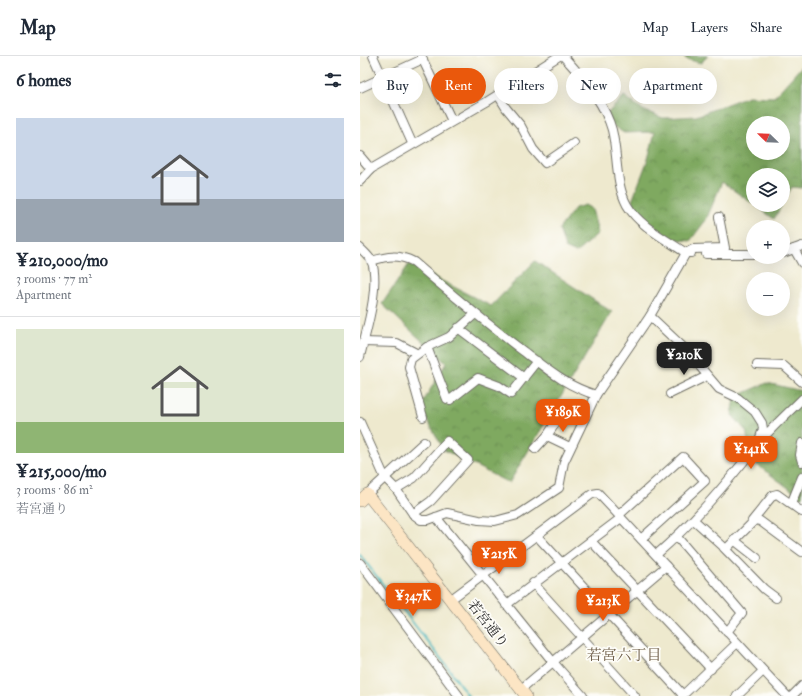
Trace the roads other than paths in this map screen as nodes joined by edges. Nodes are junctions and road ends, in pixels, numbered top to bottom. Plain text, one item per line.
1 (372, 56) edge
2 (559, 56) edge
3 (563, 56) edge
4 (422, 57) edge
5 (377, 68) edge
6 (399, 68) edge
7 (540, 68) edge
8 (372, 82) edge
9 (360, 88) edge
10 (494, 97) edge
11 (394, 104) edge
12 (504, 104) edge
13 (452, 121) junction
14 (412, 143) junction
15 (574, 143) dead end
16 (360, 156) edge
17 (371, 169) junction
18 (360, 180) edge
19 (719, 217) dead end
20 (802, 246) edge
21 (360, 248) edge
22 (794, 249) junction
23 (790, 250) edge
24 (686, 253) junction
25 (746, 254) edge
26 (372, 261) junction
27 (802, 263) edge
28 (474, 314) junction
29 (650, 316) junction
30 (458, 328) junction
31 (363, 342) junction
32 (427, 347) junction
33 (416, 353) junction
34 (360, 357) edge
35 (537, 361) junction
36 (757, 365) dead end
37 (707, 376) junction
38 (524, 378) junction
39 (802, 382) edge
40 (670, 394) dead end
41 (596, 395) junction
42 (802, 399) edge
43 (562, 413) dead end
44 (423, 417) dead end
45 (360, 422) edge
46 (547, 436) junction
47 (424, 442) dead end
48 (802, 443) edge
49 (757, 445) junction
50 (570, 447) junction
51 (535, 449) dead end
52 (802, 462) edge
53 (802, 477) edge
54 (385, 478) junction
55 (396, 489) junction
56 (364, 498) edge
57 (791, 504) junction
58 (802, 512) edge
59 (413, 514) junction
60 (436, 517) junction
61 (620, 517) junction
62 (694, 520) junction
63 (752, 521) junction
64 (537, 536) junction
65 (677, 537) junction
66 (641, 539) junction
67 (734, 540) junction
68 (591, 541) junction
69 (724, 548) junction
70 (802, 552) edge
71 (656, 555) junction
72 (757, 558) dead end
73 (561, 562) junction
74 (360, 563) edge
75 (666, 566) junction
76 (482, 575) junction
77 (533, 584) junction
78 (637, 590) junction
79 (776, 598) dead end
80 (450, 600) junction
81 (506, 605) junction
82 (609, 614) junction
83 (727, 632) junction
84 (582, 637) junction
85 (737, 643) junction
86 (552, 662) junction
87 (710, 669) junction
88 (763, 670) junction
89 (802, 686) edge
90 (523, 693) edge
91 (459, 696) edge
92 (583, 696) edge
93 (635, 696) edge
94 (683, 696) edge
95 (737, 696) edge
96 (787, 696) edge
97 (792, 696) edge

1 - 5 street
2 - 7 street
3 - 24 street
4 - 6 street
4 - 13 street
8 - 9 street
10 - 13 street
11 - 14 street
12 - 15 street
13 - 14 street
14 - 17 street
16 - 17 street
17 - 18 street
19 - 24 street
20 - 22 street
21 - 26 street
22 - 23 street
22 - 27 street
24 - 25 street
24 - 29 street
26 - 28 street
26 - 31 street
28 - 30 street
28 - 35 street
29 - 37 street
29 - 41 street
30 - 32 street
30 - 38 street
31 - 33 street
31 - 34 street
32 - 33 street
32 - 38 street
33 - 44 street
35 - 38 street
35 - 41 street
36 - 39 street
37 - 40 street
37 - 49 street
41 - 50 street
42 - 49 street
43 - 46 street
45 - 54 street
46 - 50 street
46 - 51 street
47 - 54 street
48 - 52 street
49 - 62 street
50 - 60 street
53 - 57 street
54 - 55 street
54 - 56 street
55 - 59 street
55 - 59 street
56 - 80 street, 若宮通り
57 - 58 street
57 - 63 street
59 - 60 street
60 - 76 street
61 - 64 street
61 - 66 street
61 - 66 street
61 - 68 street
62 - 65 street
62 - 69 street
63 - 67 street
63 - 70 street
64 - 73 street
64 - 76 street
65 - 71 street
65 - 83 street
66 - 71 street
67 - 69 street
67 - 72 street
68 - 73 street
68 - 78 street
69 - 79 street
71 - 75 street
73 - 77 street
73 - 82 street
74 - 91 street
75 - 78 street
75 - 83 street
76 - 80 street
76 - 81 street
77 - 81 street
77 - 84 street
78 - 82 street
78 - 87 street
80 - 90 street, 若宮通り
81 - 86 street
82 - 84 street
82 - 94 street
83 - 85 street
84 - 86 street
84 - 93 street
85 - 87 street
85 - 88 street
86 - 90 street
86 - 92 street
87 - 94 street
88 - 95 street
88 - 96 street
89 - 97 street

